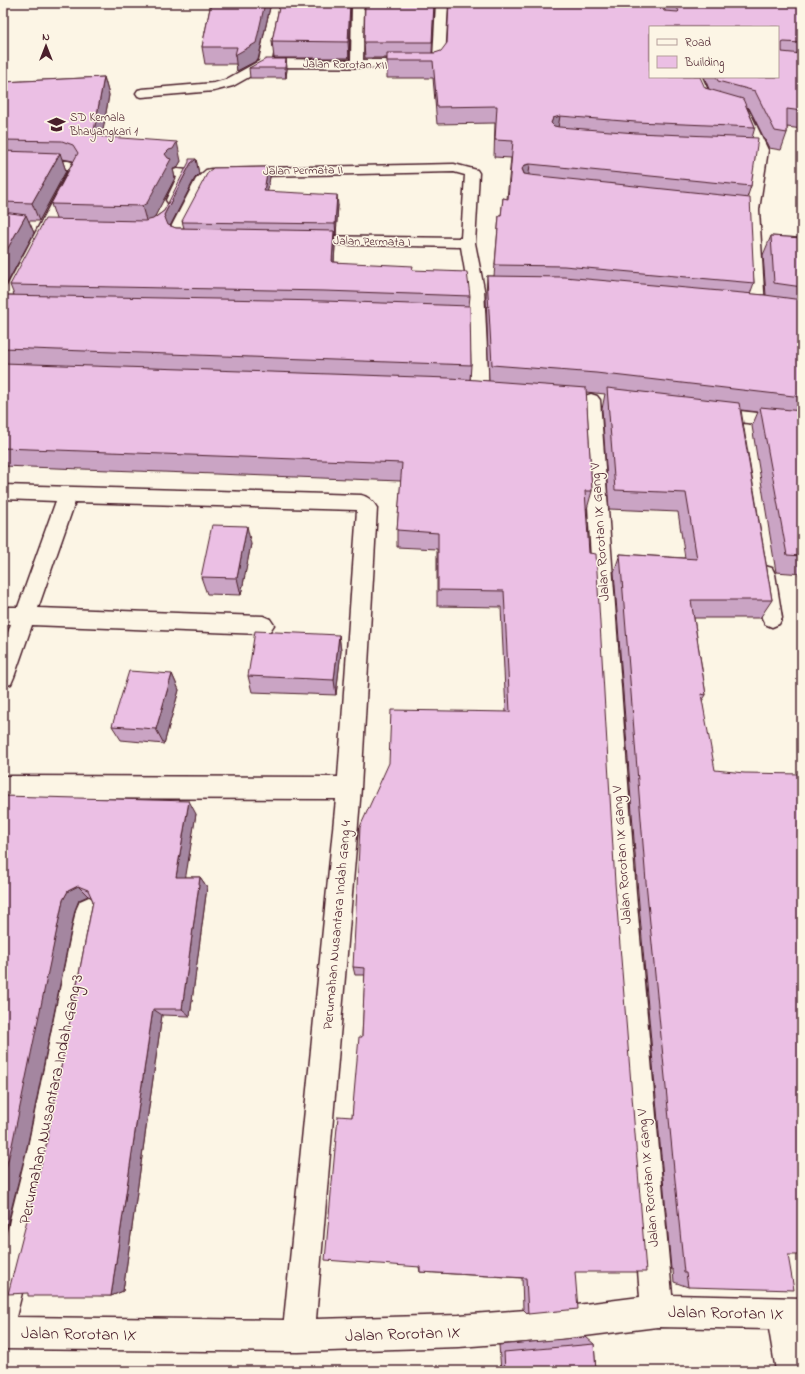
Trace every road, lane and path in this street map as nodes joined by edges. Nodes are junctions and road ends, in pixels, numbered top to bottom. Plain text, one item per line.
1 (277, 3) edge
2 (358, 3) edge
3 (442, 3) edge
4 (265, 63) junction
5 (357, 64) junction
6 (696, 78) edge
7 (142, 93) dead end
8 (746, 149) edge
9 (762, 150) junction
10 (3, 164) edge
11 (178, 173) dead end
12 (736, 208) edge
13 (168, 209) edge
14 (752, 210) junction
15 (38, 228) junction
16 (59, 229) edge
17 (212, 239) edge
18 (292, 240) edge
19 (468, 243) junction
20 (9, 307) edge
21 (756, 308) edge
22 (461, 390) edge
23 (591, 400) dead end
24 (693, 412) edge
25 (802, 424) edge
26 (3, 492) edge
27 (68, 495) junction
28 (763, 556) edge
29 (3, 615) edge
30 (24, 615) junction
31 (772, 618) edge
32 (263, 625) dead end
33 (3, 677) edge
34 (3, 788) edge
35 (349, 788) junction
36 (88, 910) edge
37 (3, 1311) edge
38 (657, 1311) junction
39 (792, 1314) edge
40 (3, 1333) edge
41 (298, 1336) junction
42 (792, 1371) edge

1 - 4 street
2 - 5 street
3 - 5 street, Jalan Rorotan XII
4 - 5 street, Jalan Rorotan XII
4 - 7 street, Jalan Rorotan XII
6 - 9 street
8 - 9 street
9 - 14 street
10 - 15 street
11 - 13 street
12 - 14 street
14 - 21 street
15 - 16 street
15 - 20 street
17 - 19 street, Jalan Permata II
18 - 19 street, Jalan Permata I
19 - 22 street
23 - 38 street, Jalan Rorotan IX Gang V
24 - 25 street
26 - 27 street
27 - 30 street
27 - 35 street, Perumahan Nusantara Indah Gang 4
28 - 31 street
29 - 30 street
30 - 32 street
30 - 33 street
34 - 35 street
35 - 41 street, Perumahan Nusantara Indah Gang 4
36 - 37 street, Perumahan Nusantara Indah Gang 3
38 - 39 street, Jalan Rorotan IX
38 - 41 street, Jalan Rorotan IX
39 - 42 street
40 - 41 street, Jalan Rorotan IX

